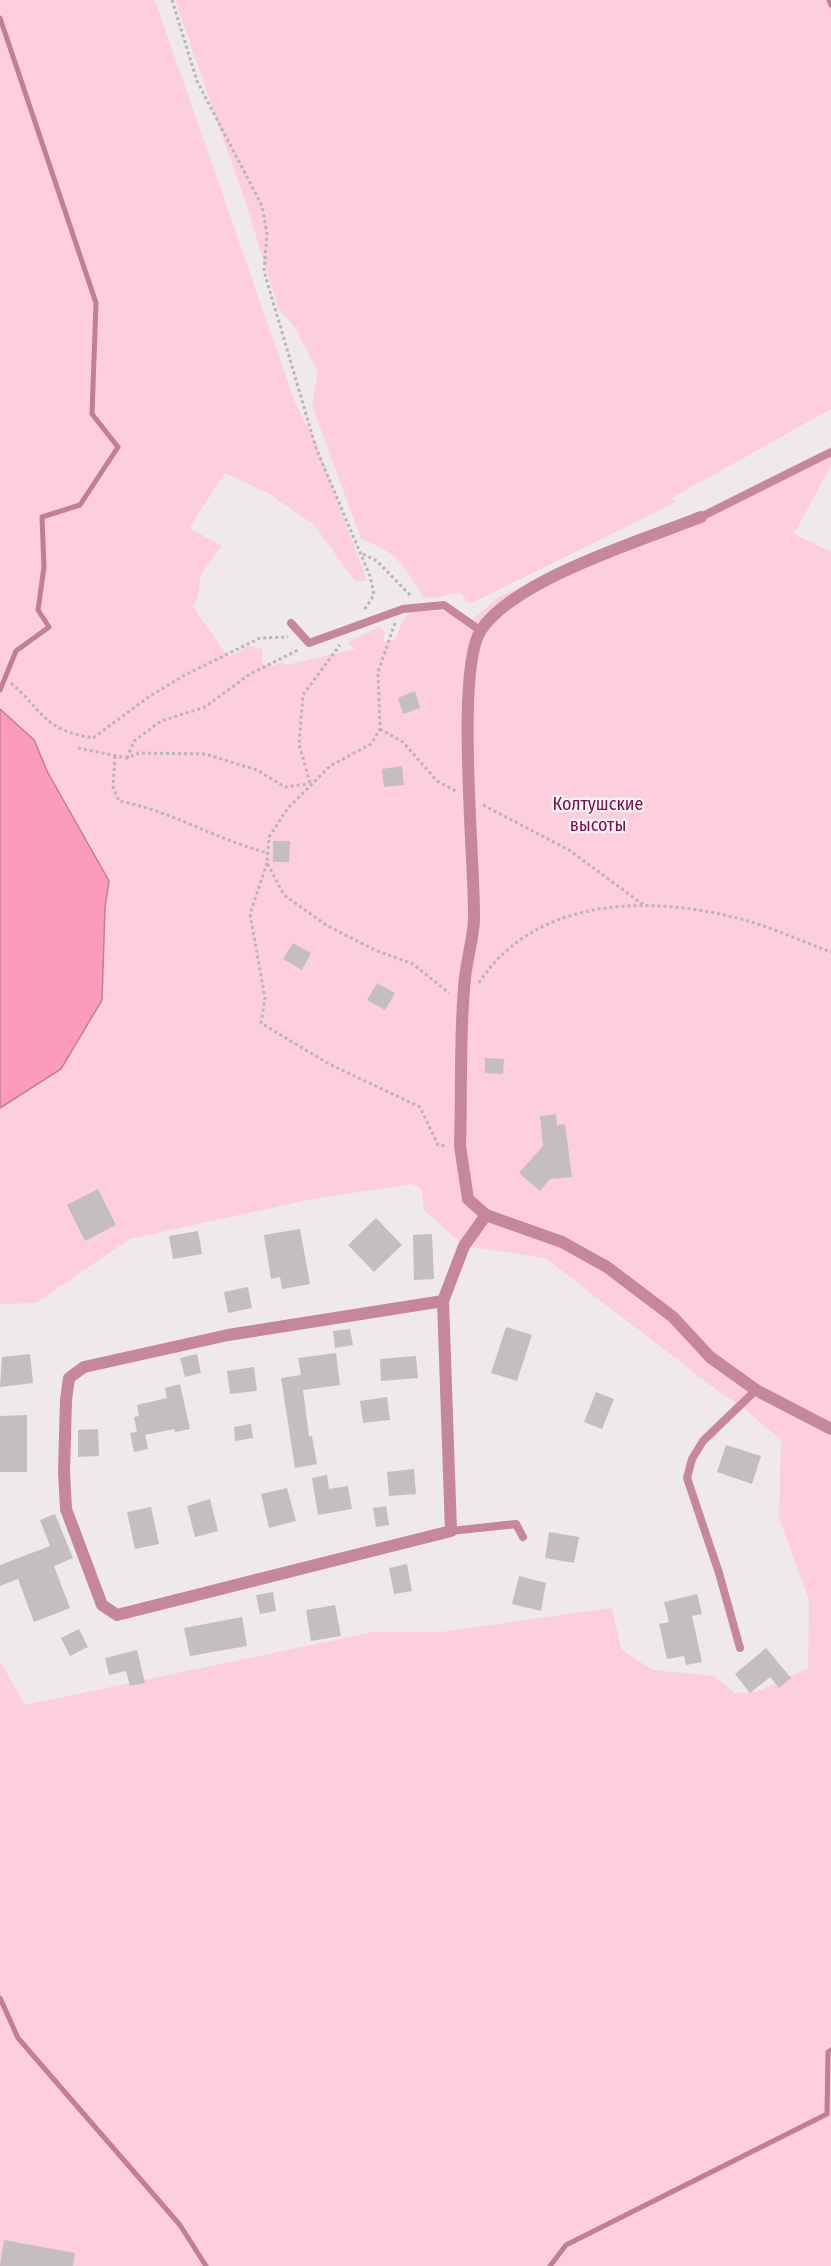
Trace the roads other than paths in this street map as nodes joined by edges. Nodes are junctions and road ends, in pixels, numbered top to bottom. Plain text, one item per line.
1 (831, 452) edge
2 (701, 517) joint
3 (291, 623) dead end
4 (481, 631) junction
5 (486, 1215) junction
6 (443, 1301) junction
7 (756, 1390) junction
8 (831, 1429) edge
9 (451, 1531) junction
10 (523, 1537) dead end
11 (740, 1648) dead end

1 - 2 lane
2 - 4 street
3 - 4 lane
4 - 5 street
5 - 6 street
5 - 7 street
6 - 9 street
6 - 9 street
7 - 8 street
7 - 11 lane
9 - 10 lane

